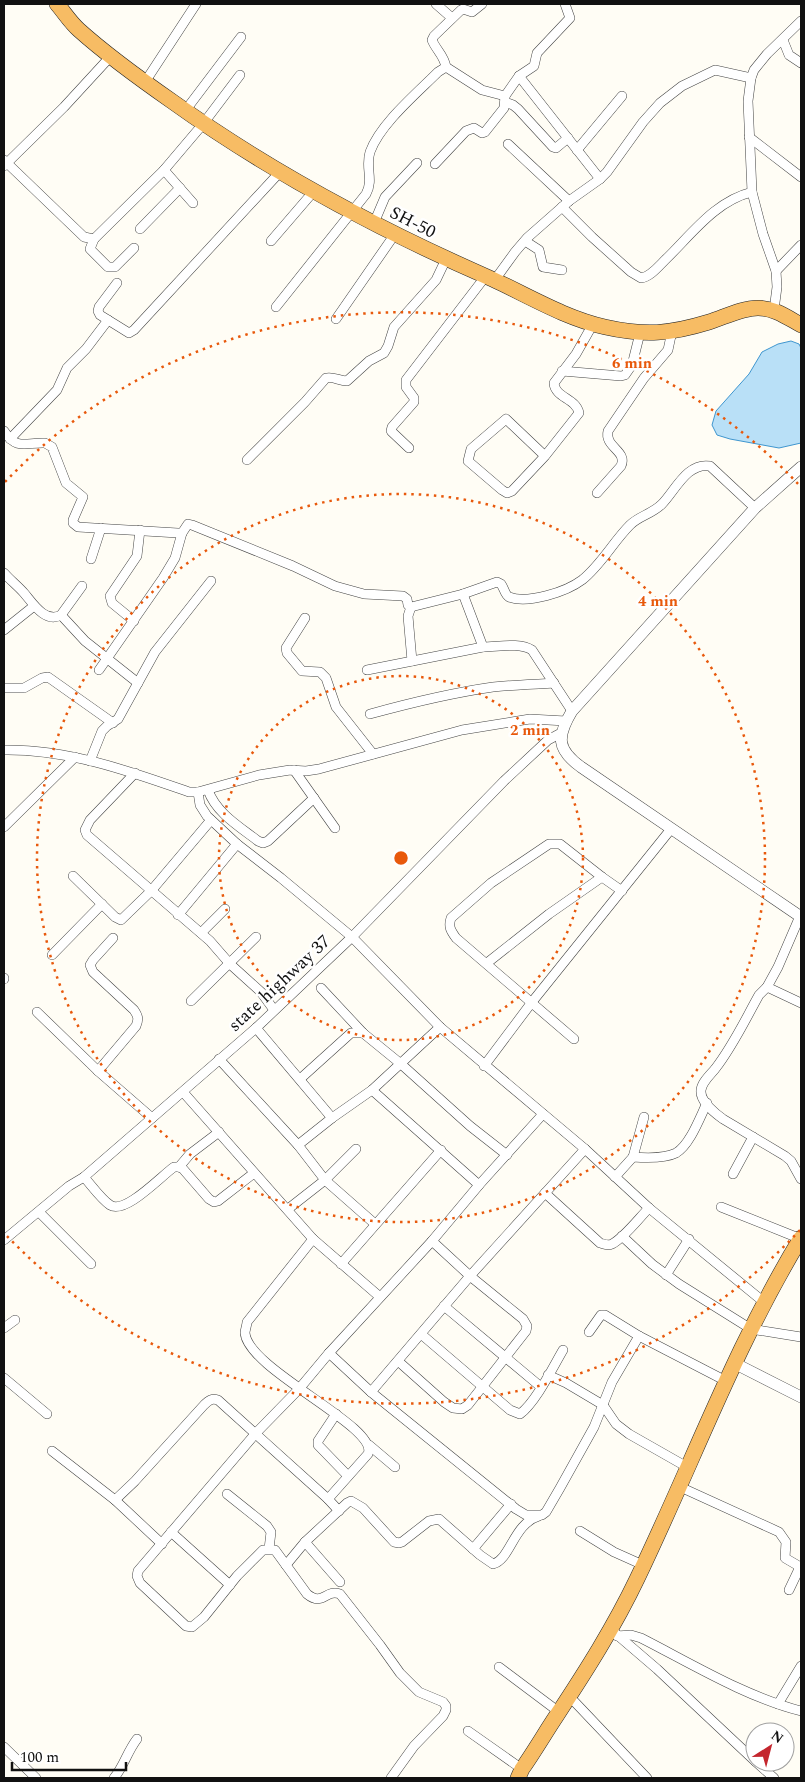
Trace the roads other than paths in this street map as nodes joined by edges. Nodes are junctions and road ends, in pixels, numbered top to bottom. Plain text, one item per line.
1 (196, 4) edge
2 (436, 4) edge
3 (482, 4) edge
4 (566, 4) edge
5 (64, 6) edge
6 (452, 18) junction
7 (801, 21) edge
8 (241, 37) dead end
9 (782, 40) junction
10 (110, 56) junction
11 (801, 63) edge
12 (446, 67) junction
13 (240, 75) dead end
14 (519, 76) junction
15 (751, 78) junction
16 (145, 82) junction
17 (622, 96) dead end
18 (505, 99) junction
19 (185, 111) junction
20 (203, 124) junction
21 (749, 137) junction
22 (568, 138) junction
23 (508, 144) dead end
24 (577, 150) junction
25 (5, 163) edge
26 (418, 163) dead end
27 (435, 164) dead end
28 (164, 170) junction
29 (280, 172) junction
30 (801, 177) edge
31 (600, 179) junction
32 (180, 188) junction
33 (314, 191) junction
34 (752, 192) junction
35 (193, 203) dead end
36 (565, 204) junction
37 (354, 212) junction
38 (374, 224) junction
39 (140, 229) dead end
40 (394, 234) junction
41 (94, 239) junction
42 (525, 241) junction
43 (271, 242) dead end
44 (801, 245) edge
45 (134, 248) dead end
46 (446, 259) junction
47 (562, 270) dead end
48 (776, 271) junction
49 (490, 279) junction
50 (117, 283) dead end
51 (276, 306) dead end
52 (774, 310) junction
53 (336, 319) dead end
54 (108, 320) junction
55 (592, 324) junction
56 (801, 325) edge
57 (672, 332) junction
58 (640, 333) junction
59 (562, 371) junction
60 (4, 431) edge
61 (10, 439) junction
62 (409, 448) dead end
63 (545, 456) junction
64 (247, 460) dead end
65 (801, 467) edge
66 (597, 493) dead end
67 (755, 508) junction
68 (101, 528) junction
69 (140, 530) junction
70 (182, 533) junction
71 (91, 559) dead end
72 (4, 573) edge
73 (211, 581) dead end
74 (82, 586) dead end
75 (463, 594) junction
76 (34, 606) junction
77 (411, 607) junction
78 (61, 615) junction
79 (305, 618) dead end
80 (134, 620) junction
81 (4, 630) edge
82 (483, 648) junction
83 (106, 660) junction
84 (412, 661) junction
85 (99, 670) dead end
86 (367, 670) dead end
87 (554, 682) junction
88 (138, 684) junction
89 (4, 688) edge
90 (572, 711) junction
91 (370, 714) dead end
92 (566, 722) junction
93 (113, 723) junction
94 (561, 733) junction
95 (4, 750) edge
96 (372, 754) junction
97 (75, 757) junction
98 (90, 761) junction
99 (294, 770) junction
100 (136, 773) junction
101 (208, 790) junction
102 (198, 792) junction
103 (314, 798) junction
104 (211, 820) junction
105 (4, 827) edge
106 (335, 828) dead end
107 (671, 829) junction
108 (237, 844) junction
109 (73, 876) dead end
110 (602, 877) junction
111 (151, 891) junction
112 (622, 891) junction
113 (102, 904) junction
114 (225, 909) dead end
115 (178, 915) junction
116 (800, 917) edge
117 (201, 934) junction
118 (256, 937) dead end
119 (352, 937) junction
120 (113, 938) dead end
121 (52, 954) dead end
122 (487, 963) junction
123 (230, 964) junction
124 (767, 987) junction
125 (321, 988) dead end
126 (191, 1001) dead end
127 (532, 1002) junction
128 (801, 1003) edge
129 (274, 1010) junction
130 (37, 1012) dead end
131 (440, 1027) junction
132 (256, 1028) junction
133 (363, 1033) junction
134 (574, 1039) dead end
135 (219, 1059) junction
136 (401, 1064) junction
137 (484, 1066) junction
138 (98, 1071) junction
139 (300, 1079) junction
140 (372, 1090) junction
141 (183, 1092) junction
142 (707, 1103) junction
143 (544, 1114) junction
144 (644, 1117) dead end
145 (152, 1118) junction
146 (332, 1118) junction
147 (219, 1132) junction
148 (753, 1137) junction
149 (298, 1146) junction
150 (356, 1149) dead end
151 (585, 1149) junction
152 (441, 1150) junction
153 (507, 1155) junction
154 (633, 1157) junction
155 (179, 1167) junction
156 (254, 1173) junction
157 (733, 1174) dead end
158 (84, 1177) junction
159 (615, 1177) junction
160 (801, 1179) edge
161 (325, 1180) junction
162 (479, 1185) junction
163 (544, 1193) junction
164 (720, 1207) dead end
165 (649, 1208) junction
166 (288, 1209) junction
167 (39, 1212) junction
168 (375, 1224) junction
169 (622, 1236) junction
170 (801, 1238) edge
171 (313, 1239) junction
172 (689, 1239) junction
173 (4, 1240) edge
174 (432, 1241) junction
175 (91, 1264) dead end
176 (341, 1264) junction
177 (666, 1275) junction
178 (470, 1276) junction
179 (380, 1297) junction
180 (764, 1302) junction
181 (444, 1306) junction
182 (14, 1320) dead end
183 (4, 1328) edge
184 (751, 1329) junction
185 (588, 1332) dead end
186 (421, 1334) junction
187 (639, 1336) junction
188 (801, 1337) edge
189 (563, 1350) dead end
190 (329, 1353) junction
191 (506, 1358) junction
192 (398, 1361) junction
193 (734, 1363) junction
194 (548, 1375) junction
195 (4, 1378) edge
196 (726, 1381) junction
197 (481, 1386) junction
198 (541, 1387) junction
199 (299, 1389) junction
200 (371, 1392) junction
201 (801, 1397) edge
202 (603, 1405) junction
203 (46, 1414) dead end
204 (336, 1414) junction
205 (256, 1433) junction
206 (369, 1445) junction
207 (52, 1451) dead end
208 (395, 1467) dead end
209 (687, 1467) junction
210 (348, 1476) junction
211 (678, 1486) junction
212 (227, 1494) dead end
213 (328, 1499) junction
214 (115, 1500) junction
215 (511, 1504) junction
216 (338, 1511) junction
217 (542, 1515) junction
218 (580, 1531) dead end
219 (172, 1532) junction
220 (305, 1542) junction
221 (162, 1544) junction
222 (269, 1549) junction
223 (473, 1549) junction
224 (286, 1565) junction
225 (643, 1565) junction
226 (340, 1582) dead end
227 (230, 1584) junction
228 (789, 1590) dead end
229 (614, 1633) junction
230 (801, 1666) edge
231 (499, 1668) dead end
232 (570, 1697) junction
233 (778, 1704) junction
234 (801, 1711) edge
235 (559, 1712) junction
236 (468, 1731) dead end
237 (137, 1739) dead end
238 (4, 1747) edge
239 (745, 1753) edge
240 (520, 1774) edge
241 (36, 1778) edge
242 (114, 1778) edge
243 (391, 1778) edge
244 (648, 1778) edge

1 - 16 street
2 - 6 street
3 - 6 street
4 - 14 street
5 - 10 highway, SH-50
6 - 12 street
7 - 9 street
8 - 19 street
9 - 11 street
9 - 15 street
10 - 16 highway, SH-50
10 - 25 street
12 - 18 street
12 - 37 street
13 - 20 street
14 - 18 street
14 - 22 street
15 - 21 street
15 - 31 street
16 - 19 highway, SH-50
17 - 24 street
18 - 22 street
18 - 27 street
19 - 20 highway, SH-50
20 - 28 street
20 - 29 highway, SH-50
21 - 30 street
21 - 34 street
22 - 24 street
23 - 36 street
24 - 31 street
25 - 41 street
26 - 38 street
28 - 32 street
28 - 41 street
29 - 33 highway, SH-50
29 - 54 street
31 - 36 street
32 - 35 street
32 - 39 street
33 - 37 highway, SH-50
33 - 43 street
34 - 36 street
34 - 48 street
36 - 42 street
37 - 38 highway, SH-50
37 - 51 street
38 - 40 highway, SH-50
40 - 46 highway, SH-50
40 - 53 street
41 - 45 street
42 - 47 street
42 - 49 street
44 - 48 street
46 - 49 highway, SH-50
46 - 64 street
48 - 52 street
49 - 55 highway, SH-50
49 - 62 street
50 - 54 street
52 - 56 highway, SH-50
52 - 57 highway, SH-50
54 - 61 street
55 - 58 highway, SH-50
55 - 59 street
57 - 58 highway, SH-50
57 - 66 street
58 - 59 street
59 - 63 street
60 - 61 street
61 - 68 street
63 - 63 street
65 - 67 street
67 - 75 street
67 - 90 street
68 - 69 street
68 - 71 street
69 - 70 street
69 - 80 street
70 - 77 street
70 - 80 street
72 - 76 street
73 - 88 street
74 - 78 street
75 - 77 street
75 - 82 street
76 - 78 street
76 - 81 street
77 - 84 street
78 - 83 street
79 - 96 street
80 - 83 street
82 - 84 street
82 - 87 street
83 - 85 street
83 - 88 street
84 - 86 street
87 - 90 street
87 - 91 street
88 - 93 street
89 - 93 street
90 - 92 street
92 - 94 street
92 - 96 street
93 - 98 street
94 - 107 street
94 - 119 street, state highway 37
95 - 97 street
96 - 99 street
97 - 98 street
97 - 105 street
98 - 100 street
99 - 101 street
99 - 103 street
100 - 102 street
100 - 111 street
101 - 102 street
101 - 103 street
102 - 104 street
103 - 106 street
104 - 108 street
104 - 111 street
107 - 112 street
107 - 116 street
108 - 115 street
108 - 119 street
109 - 113 street
110 - 112 street
110 - 122 street
110 - 122 street
111 - 113 street
111 - 115 street
112 - 127 street
113 - 121 street
114 - 117 street
115 - 117 street
116 - 124 street
117 - 123 street
118 - 123 street
119 - 129 street, state highway 37
119 - 131 street
120 - 138 street
122 - 127 street
123 - 126 street
123 - 129 street
124 - 128 street
124 - 142 street
125 - 133 street
127 - 134 street
127 - 137 street
129 - 132 street, state highway 37
130 - 138 street
131 - 136 street
131 - 137 street
132 - 135 street, state highway 37
132 - 139 street
133 - 136 street
133 - 139 street
135 - 141 street, state highway 37
135 - 149 street
136 - 140 street
136 - 153 street
137 - 143 street
138 - 145 street
139 - 146 street
140 - 146 street
140 - 152 street
141 - 145 street, state highway 37
141 - 147 street
142 - 148 street
142 - 154 street
143 - 151 street
143 - 153 street
144 - 154 street
145 - 158 street, state highway 37
146 - 149 street
147 - 155 street
147 - 156 street
148 - 157 street
148 - 160 street
149 - 161 street
150 - 161 street
151 - 159 street
151 - 163 street
152 - 162 street
152 - 168 street
153 - 162 street
154 - 159 street
155 - 156 street
155 - 158 street
156 - 166 street
158 - 167 street, state highway 37
159 - 165 street
161 - 166 street
161 - 168 street
162 - 174 street
163 - 169 street
163 - 178 street
164 - 170 street
165 - 169 street
165 - 172 street
166 - 171 street
167 - 173 street, state highway 37
167 - 175 street
168 - 176 street
169 - 177 street
170 - 180 highway
171 - 176 street
171 - 199 street
172 - 177 street
172 - 180 street
174 - 178 street
174 - 179 street
176 - 179 street
177 - 184 street
178 - 181 street
178 - 191 street
179 - 190 street
180 - 184 highway
181 - 186 street
181 - 191 street
182 - 183 street
184 - 188 street
184 - 193 highway
185 - 187 street
186 - 192 street
186 - 197 street
187 - 196 street
187 - 202 street
189 - 194 street
190 - 199 street
190 - 200 street
191 - 197 street
191 - 198 street
192 - 197 street
192 - 200 street
193 - 196 highway
193 - 201 street
194 - 198 street
194 - 202 street
195 - 203 street
196 - 209 highway
197 - 198 street
199 - 204 street
199 - 205 street
200 - 215 street
202 - 209 street
202 - 217 street
204 - 206 street
204 - 210 street
205 - 213 street
205 - 214 street
205 - 219 street
206 - 208 street
206 - 210 street
207 - 214 street
209 - 211 highway
210 - 213 street
211 - 225 highway
211 - 228 street
212 - 222 street
213 - 216 street
214 - 221 street
215 - 217 street
215 - 223 street
216 - 220 street
216 - 223 street
217 - 223 street
218 - 225 street
219 - 221 street
219 - 227 street
220 - 224 street
220 - 226 street
221 - 227 street
222 - 224 street
222 - 227 street
224 - 243 street
225 - 229 highway
229 - 232 highway
229 - 233 street
229 - 239 street
230 - 233 street
231 - 235 street
232 - 235 highway
232 - 244 street
233 - 234 street
235 - 240 highway
236 - 240 street
237 - 242 street
238 - 241 street

